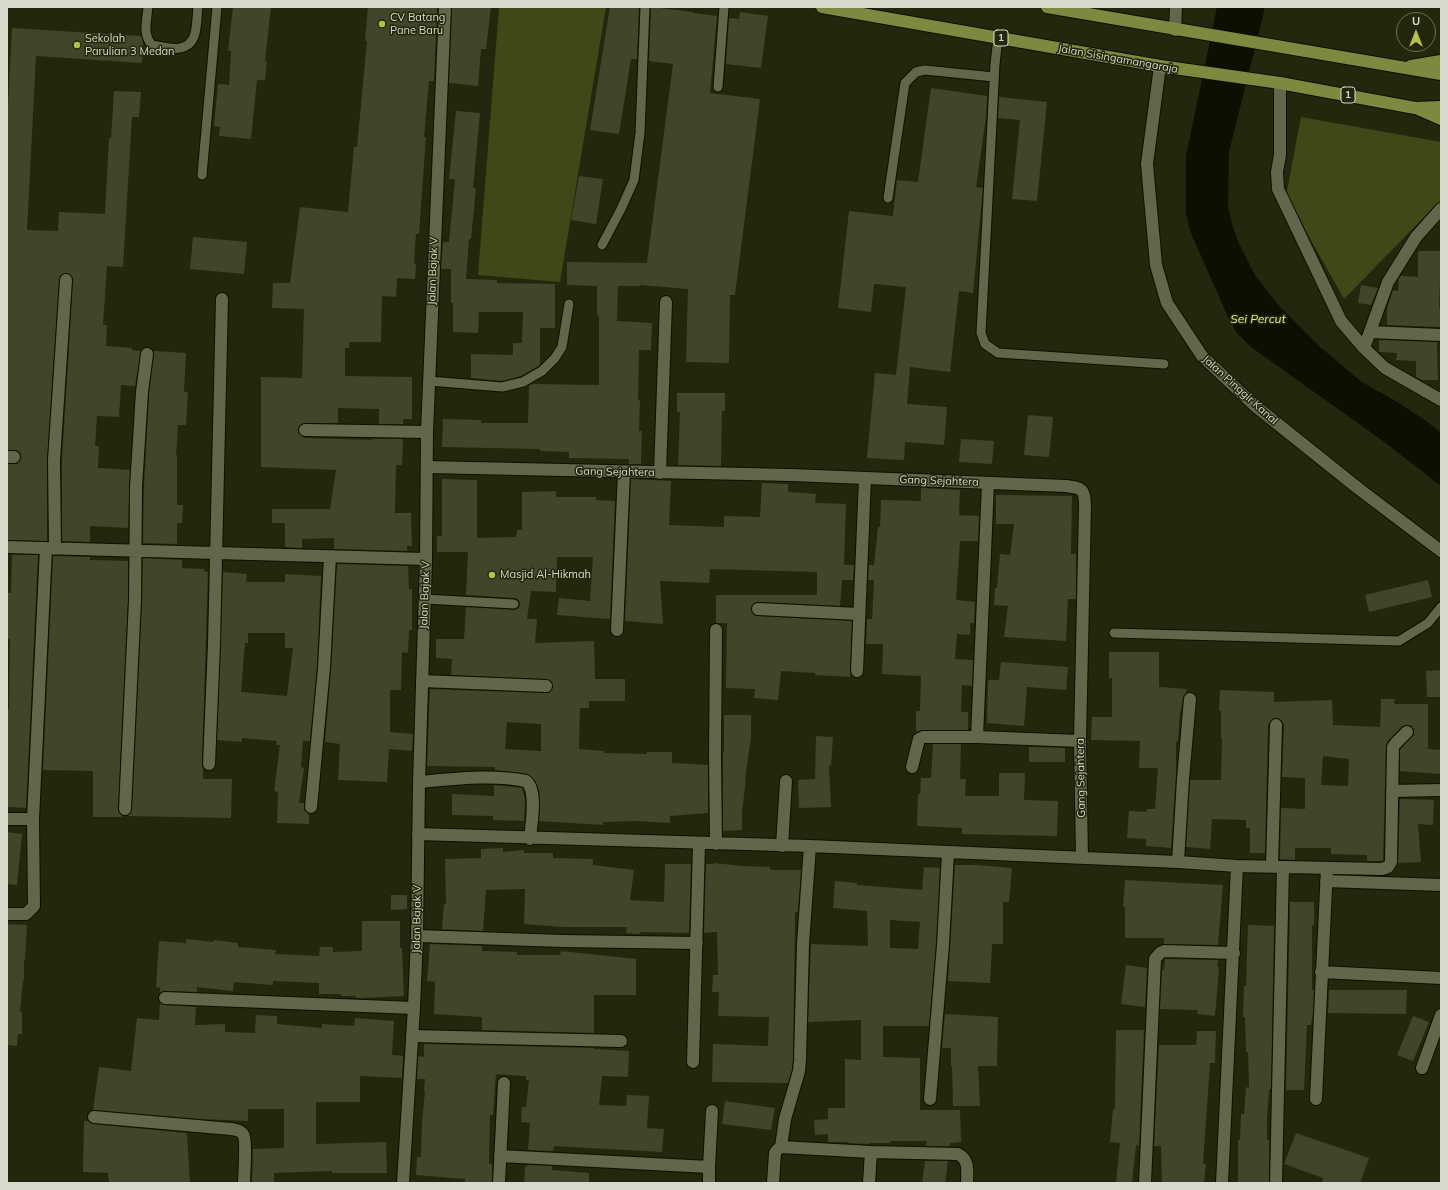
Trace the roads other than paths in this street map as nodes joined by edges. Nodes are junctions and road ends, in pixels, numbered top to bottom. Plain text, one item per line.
1 (148, 7) edge
2 (198, 7) edge
3 (217, 7) edge
4 (445, 7) edge
5 (645, 7) edge
6 (724, 7) edge
7 (822, 7) edge
8 (1047, 7) edge
9 (1176, 7) edge
10 (1179, 30) junction
11 (998, 38) junction
12 (1441, 61) edge
13 (1160, 66) junction
14 (1404, 67) junction
15 (1441, 74) edge
16 (994, 77) junction
17 (1280, 82) junction
18 (718, 86) dead end
19 (1441, 107) edge
20 (1415, 108) junction
21 (1441, 119) edge
22 (202, 175) dead end
23 (888, 198) dead end
24 (1441, 209) edge
25 (602, 244) dead end
26 (66, 280) dead end
27 (222, 299) dead end
28 (666, 302) dead end
29 (570, 304) dead end
30 (1370, 332) junction
31 (1441, 335) edge
32 (1364, 348) junction
33 (147, 354) dead end
34 (1164, 364) dead end
35 (429, 381) junction
36 (1441, 400) edge
37 (305, 430) dead end
38 (427, 432) junction
39 (427, 467) junction
40 (624, 472) junction
41 (660, 473) junction
42 (865, 478) junction
43 (988, 483) junction
44 (7, 547) edge
45 (50, 548) junction
46 (135, 550) junction
47 (216, 552) junction
48 (1441, 552) edge
49 (330, 556) junction
50 (426, 559) junction
51 (425, 599) junction
52 (514, 604) dead end
53 (1441, 607) edge
54 (758, 609) dead end
55 (859, 614) junction
56 (617, 630) dead end
57 (716, 630) dead end
58 (1114, 633) dead end
59 (857, 671) dead end
60 (422, 681) junction
61 (546, 686) dead end
62 (1190, 699) dead end
63 (1276, 724) dead end
64 (1407, 732) dead end
65 (977, 737) junction
66 (1080, 740) junction
67 (209, 764) dead end
68 (912, 767) dead end
69 (786, 781) dead end
70 (419, 782) junction
71 (1441, 790) edge
72 (1392, 792) junction
73 (311, 807) dead end
74 (124, 809) dead end
75 (7, 819) edge
76 (33, 819) junction
77 (418, 834) junction
78 (530, 839) junction
79 (700, 844) junction
80 (716, 844) junction
81 (782, 846) junction
82 (810, 846) junction
83 (948, 853) junction
84 (1082, 858) junction
85 (1178, 862) junction
86 (1237, 866) junction
87 (1277, 867) junction
88 (1327, 868) junction
89 (1326, 881) junction
90 (1441, 885) edge
91 (7, 914) edge
92 (417, 936) junction
93 (697, 943) junction
94 (1234, 953) junction
95 (1321, 972) junction
96 (1441, 978) edge
97 (164, 998) dead end
98 (414, 1008) junction
99 (1441, 1015) edge
100 (412, 1036) junction
101 (621, 1041) dead end
102 (693, 1062) dead end
103 (1422, 1068) dead end
104 (504, 1083) dead end
105 (930, 1099) dead end
106 (1316, 1099) dead end
107 (712, 1111) dead end
108 (94, 1117) dead end
109 (781, 1147) junction
110 (871, 1152) junction
111 (500, 1156) junction
112 (709, 1167) junction
113 (244, 1183) edge
114 (403, 1183) edge
115 (499, 1183) edge
116 (709, 1183) edge
117 (773, 1183) edge
118 (869, 1183) edge
119 (967, 1183) edge
120 (1145, 1183) edge
121 (1222, 1183) edge
122 (1276, 1183) edge

1 - 2 lane
3 - 22 lane
4 - 35 street, Jalan Bajak V
5 - 25 lane
6 - 18 lane
7 - 11 highway, Jalan Sisingamangaraja / 1
8 - 10 highway
9 - 10 street
10 - 14 highway
11 - 13 highway, Jalan Sisingamangaraja / 1
11 - 16 lane
12 - 14 highway
13 - 17 highway, Jalan Sisingamangaraja / 1
13 - 48 street, Jalan Pinggir Kanal
14 - 15 highway
16 - 23 lane
16 - 34 lane
17 - 20 highway, Jalan Sisingamangaraja / 1
17 - 32 street
19 - 20 highway, 1
20 - 21 highway
24 - 30 street
26 - 45 street
27 - 47 street
28 - 41 street
29 - 35 lane
30 - 31 street
30 - 32 street
32 - 36 street
33 - 46 street
35 - 38 street, Jalan Bajak V
37 - 38 street
38 - 39 street, Jalan Bajak V
39 - 40 street, Gang Sejahtera
39 - 50 street, Jalan Bajak V
40 - 41 street, Gang Sejahtera
40 - 56 street
41 - 42 street, Gang Sejahtera
42 - 43 street, Gang Sejahtera
42 - 55 street
43 - 65 street
43 - 66 street, Gang Sejahtera
44 - 45 street
45 - 46 street
45 - 76 street
46 - 47 street
46 - 74 street
47 - 49 street
47 - 67 street
49 - 50 street
49 - 73 street
50 - 51 street, Jalan Bajak V
51 - 52 lane
51 - 60 street, Jalan Bajak V
53 - 58 lane
54 - 55 street
55 - 59 street
57 - 80 street
60 - 61 street
60 - 70 street, Jalan Bajak V
62 - 85 street
63 - 87 street
64 - 72 street
65 - 66 street
65 - 68 street
66 - 84 street, Gang Sejahtera
69 - 81 street
70 - 77 street, Jalan Bajak V
70 - 78 street
71 - 72 street
72 - 88 street
75 - 76 street
76 - 91 street
77 - 78 street
77 - 92 street, Jalan Bajak V
78 - 79 street
79 - 80 street
79 - 93 street
80 - 81 street
81 - 82 street
82 - 83 street
82 - 109 street
83 - 84 street
83 - 105 street
84 - 85 street
85 - 86 street
86 - 87 street
86 - 94 street
87 - 88 street
87 - 122 street
88 - 89 street
89 - 90 street
89 - 95 street
92 - 93 street
92 - 98 street, Jalan Bajak V
93 - 102 street
94 - 120 street
94 - 121 street
95 - 96 street
95 - 106 street
97 - 98 street
98 - 100 street, Jalan Bajak V
99 - 103 street
100 - 101 street
100 - 114 street, Jalan Bajak V
104 - 111 street
107 - 112 street
108 - 113 street
109 - 110 street
109 - 117 street
110 - 118 street
110 - 119 street
111 - 112 street
111 - 115 street
112 - 116 street

